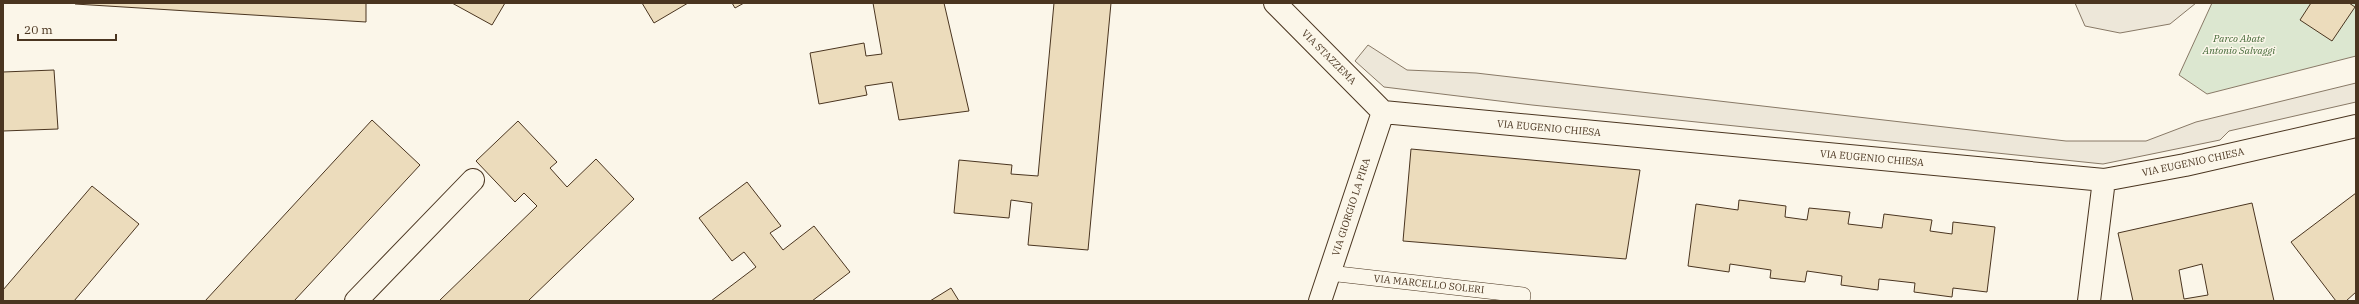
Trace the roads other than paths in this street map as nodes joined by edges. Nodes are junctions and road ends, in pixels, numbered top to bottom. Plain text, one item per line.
1 (1275, 3) edge
2 (1383, 112) junction
3 (2356, 126) edge
4 (473, 180) dead end
5 (2104, 180) junction
6 (1329, 274) junction
7 (356, 301) edge
8 (1320, 301) edge
9 (1522, 301) edge
10 (2089, 301) edge

1 - 2 street, VIA STAZZEMA
2 - 5 street, VIA EUGENIO CHIESA
2 - 6 street, VIA GIORGIO LA PIRA
3 - 5 street, VIA EUGENIO CHIESA
4 - 7 street
5 - 10 street
6 - 8 street, VIA GIORGIO LA PIRA
6 - 9 lane, VIA MARCELLO SOLERI

